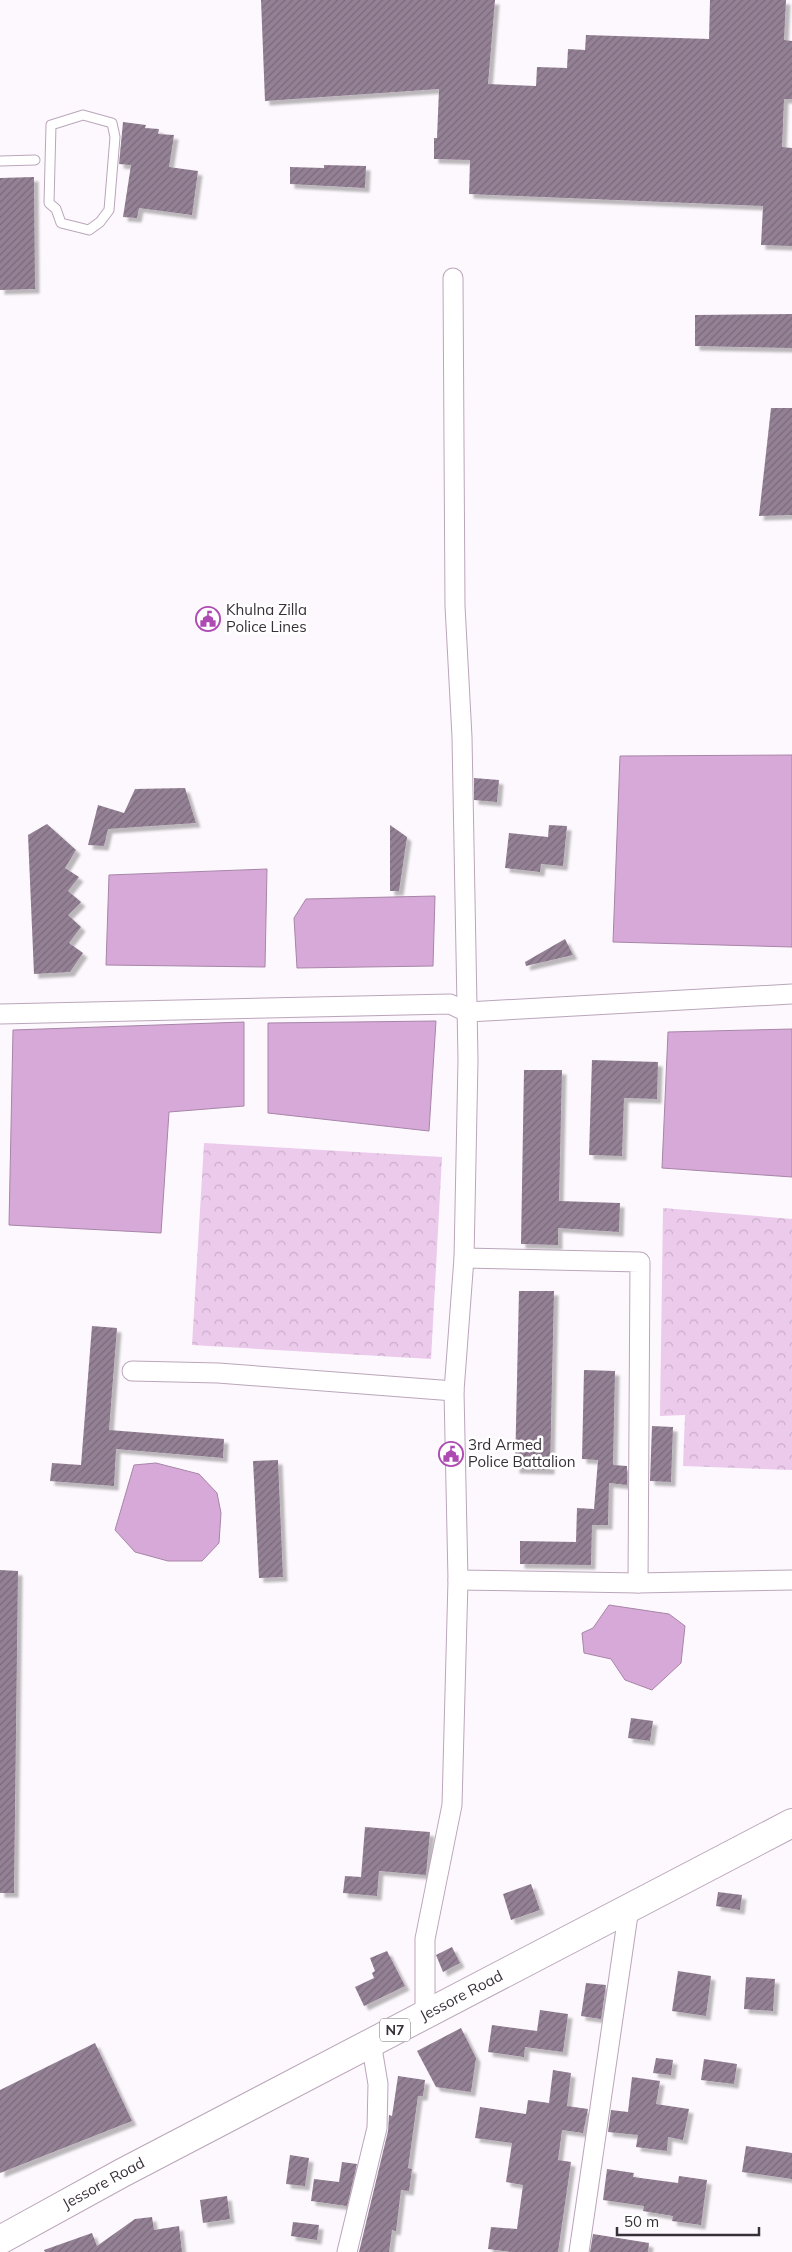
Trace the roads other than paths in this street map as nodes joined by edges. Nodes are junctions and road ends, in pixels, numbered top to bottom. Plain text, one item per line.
1 (35, 160) dead end
2 (0, 161) edge
3 (56, 210) joint
4 (453, 278) dead end
5 (792, 994) edge
6 (467, 1012) junction
7 (0, 1014) edge
8 (464, 1258) junction
9 (132, 1370) dead end
10 (454, 1391) junction
11 (458, 1580) junction
12 (792, 1580) edge
13 (638, 1583) junction
14 (792, 1823) edge
15 (629, 1908) junction
16 (425, 2014) junction
17 (371, 2042) junction
18 (0, 2240) edge
19 (347, 2252) edge
20 (579, 2252) edge

1 - 2 lane
3 - 3 lane
4 - 6 street
5 - 6 street
6 - 7 street
6 - 8 street
8 - 10 street
8 - 13 street
9 - 10 street
10 - 11 street
11 - 13 street
11 - 16 street
12 - 13 street
14 - 15 highway, Jessore Road / N7
15 - 16 highway, Jessore Road / N7
15 - 20 street
16 - 17 highway, Jessore Road / N7
17 - 18 highway, Jessore Road / N7
17 - 19 street

